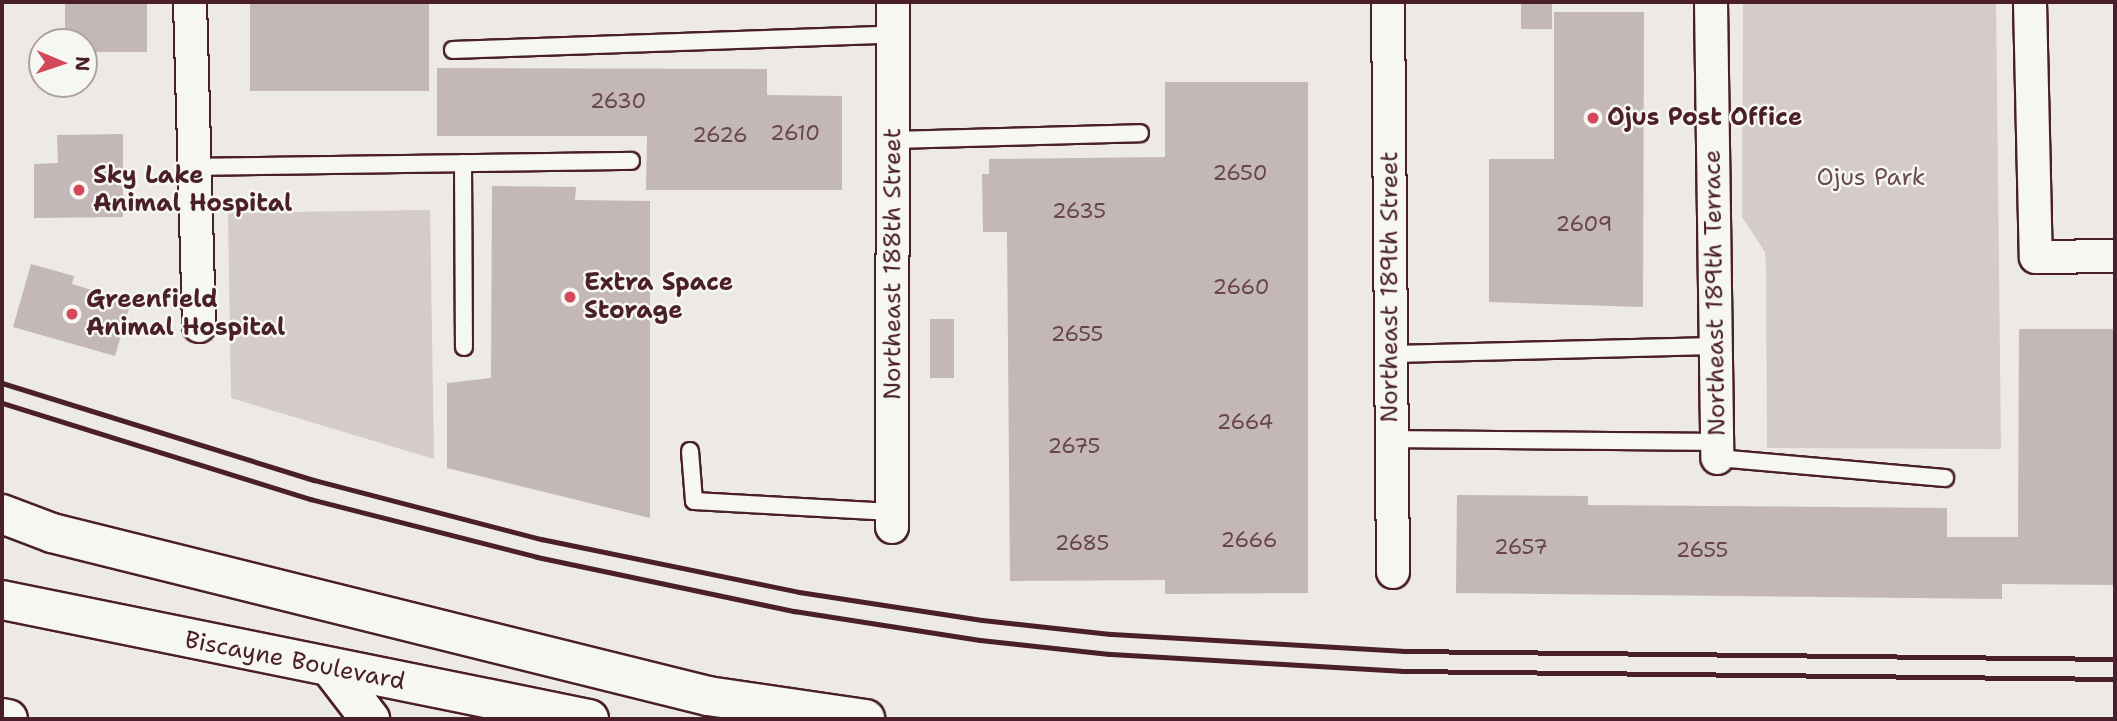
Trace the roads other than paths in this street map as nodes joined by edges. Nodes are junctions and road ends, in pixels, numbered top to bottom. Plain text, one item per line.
1 (190, 2) edge
2 (893, 2) edge
3 (1388, 2) edge
4 (1711, 2) edge
5 (2030, 2) edge
6 (893, 35) junction
7 (453, 50) dead end
8 (1140, 133) dead end
9 (893, 140) junction
10 (631, 161) dead end
11 (463, 163) junction
12 (195, 167) junction
13 (2115, 256) edge
14 (199, 326) dead end
15 (1716, 346) junction
16 (464, 347) dead end
17 (1391, 354) junction
18 (1391, 439) junction
19 (1717, 450) junction
20 (691, 451) dead end
21 (1945, 478) dead end
22 (2, 514) edge
23 (892, 520) joint
24 (1393, 572) dead end
25 (2, 600) edge
26 (330, 667) junction
27 (2, 718) edge
28 (8, 719) edge
29 (370, 719) edge
30 (589, 719) edge
31 (864, 719) edge

1 - 12 street
2 - 6 street, Northeast 188th Street
3 - 17 street, Northeast 189th Street
4 - 15 street, Northeast 189th Terrace
5 - 13 street
6 - 7 lane
6 - 9 street, Northeast 188th Street
8 - 9 lane
9 - 23 street, Northeast 188th Street
10 - 11 lane
11 - 12 lane
11 - 16 lane
12 - 14 street
15 - 17 lane
15 - 19 street, Northeast 189th Terrace
17 - 18 street, Northeast 189th Street
18 - 19 lane
18 - 24 street, Northeast 189th Street
19 - 21 lane
20 - 23 lane
22 - 31 main road
25 - 26 main road, Biscayne Boulevard
26 - 29 main road
26 - 30 main road, Biscayne Boulevard
27 - 28 main road

